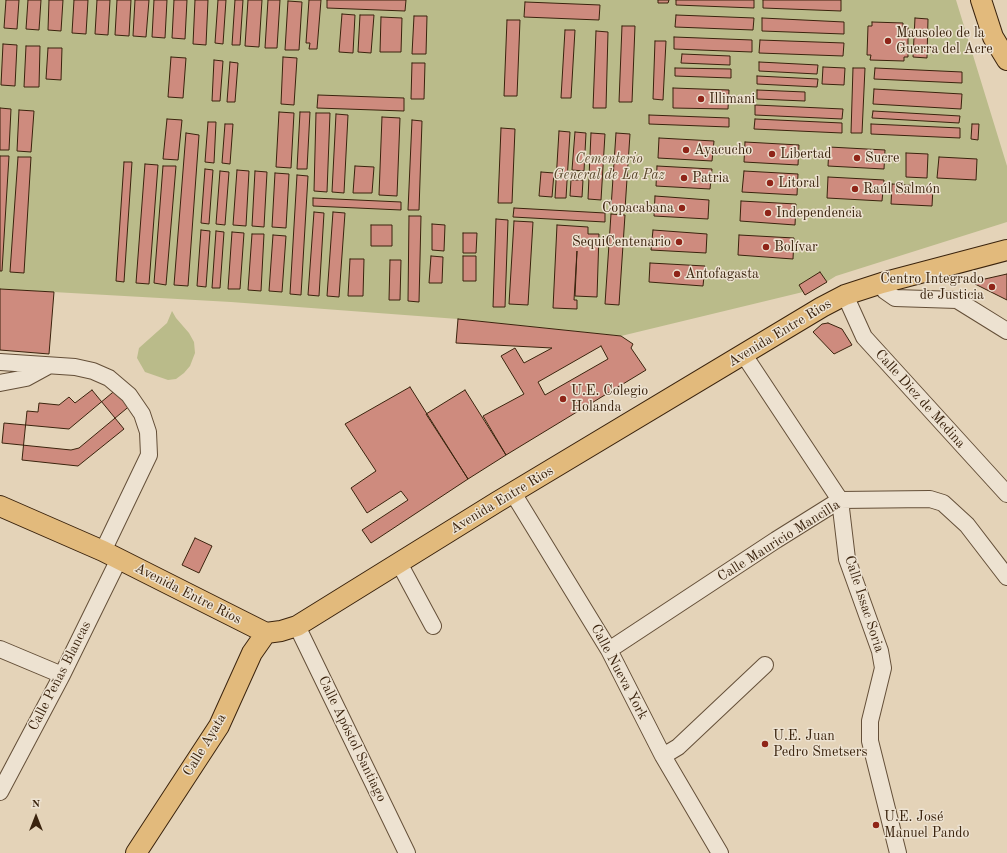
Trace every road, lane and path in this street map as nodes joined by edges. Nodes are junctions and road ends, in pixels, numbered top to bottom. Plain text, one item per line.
1 (981, 0) edge
2 (1007, 60) edge
3 (1007, 250) edge
4 (882, 283) junction
5 (845, 295) junction
6 (1007, 331) edge
7 (744, 355) junction
8 (0, 362) edge
9 (48, 366) junction
10 (0, 382) edge
11 (513, 493) junction
12 (1007, 494) edge
13 (840, 500) junction
14 (0, 506) edge
15 (111, 555) junction
16 (399, 563) junction
17 (1007, 577) edge
18 (297, 626) junction
19 (433, 626) dead end
20 (266, 632) junction
21 (0, 649) edge
22 (609, 650) junction
23 (764, 665) dead end
24 (62, 675) junction
25 (663, 756) junction
26 (0, 792) edge
27 (136, 853) edge
28 (407, 853) edge
29 (720, 853) edge
30 (898, 853) edge

1 - 2 main road
3 - 4 main road, Avenida Entre Rios
4 - 5 main road, Avenida Entre Rios
4 - 6 street
5 - 7 main road, Avenida Entre Rios
5 - 12 street, Calle Diez de Medina
7 - 11 main road, Avenida Entre Rios
7 - 13 street, Calle Issac Soria
8 - 9 street, Calle Peñas Blancas
9 - 10 street
9 - 15 street, Calle Peñas Blancas
11 - 16 main road, Avenida Entre Rios
11 - 22 street, Calle Nueva York
13 - 17 street, Calle Mauricio Mancilla
13 - 22 street, Calle Mauricio Mancilla
13 - 30 street, Calle Issac Soria
14 - 15 main road, Avenida Entre Rios
15 - 20 main road, Avenida Entre Rios
15 - 24 street, Calle Peñas Blancas
16 - 18 main road, Avenida Entre Rios
16 - 19 street
18 - 20 main road, Avenida Entre Rios
18 - 28 street, Calle Apóstol Santiago
20 - 27 main road, Calle Ayata
21 - 24 street
22 - 25 street, Calle Nueva York
23 - 25 street
24 - 26 street, Calle Peñas Blancas
25 - 29 street, Calle Nueva York

